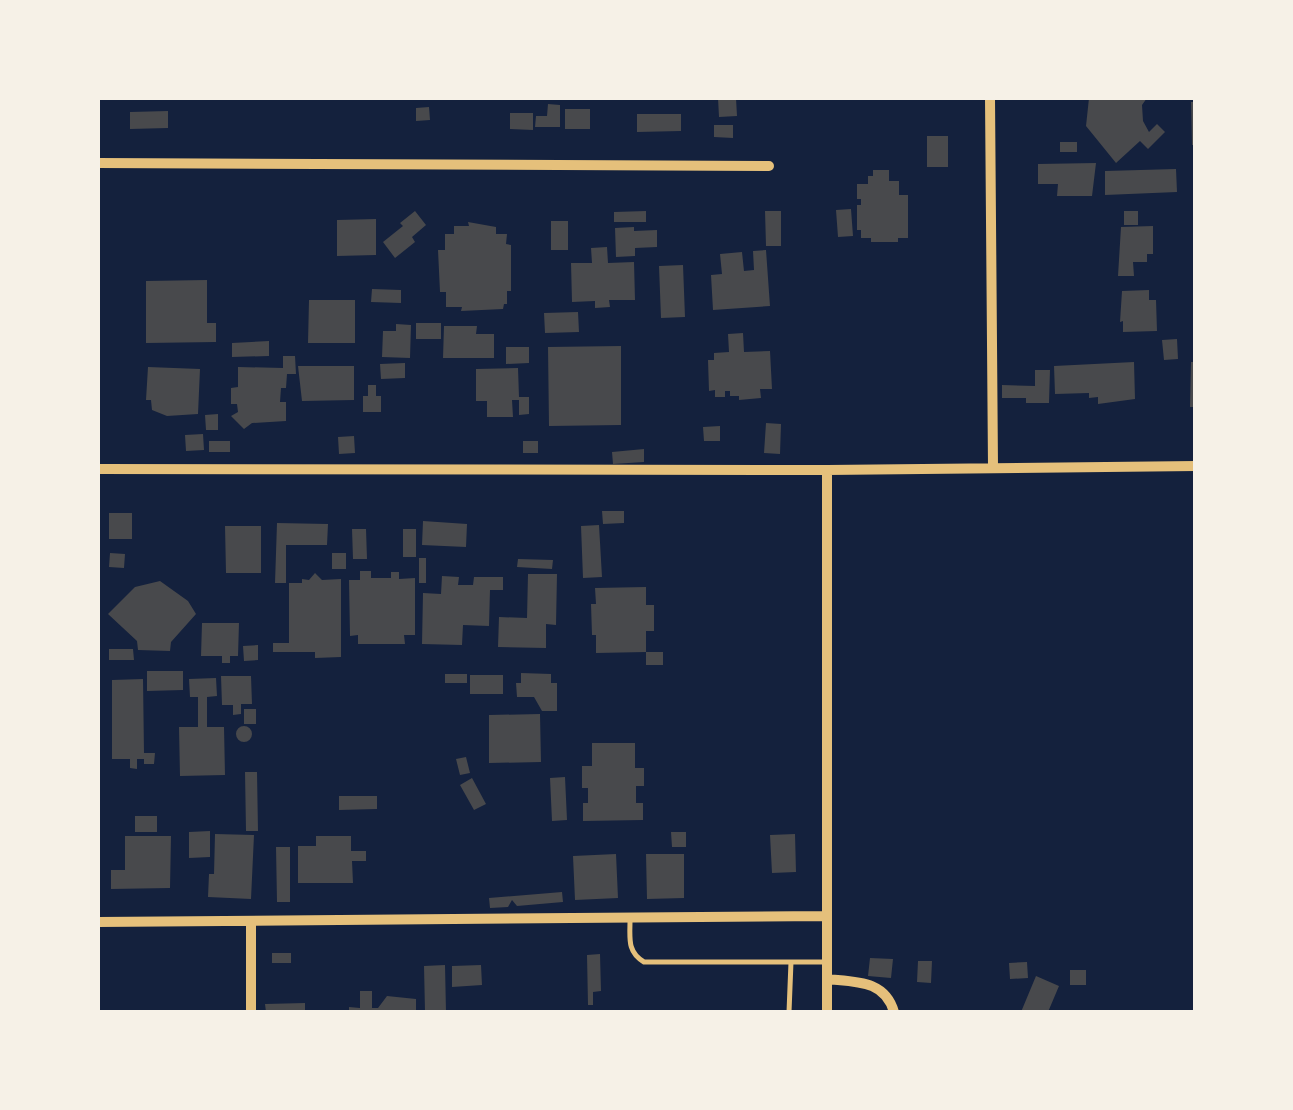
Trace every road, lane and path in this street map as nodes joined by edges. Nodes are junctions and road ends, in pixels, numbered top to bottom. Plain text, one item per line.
1 (990, 98) edge
2 (98, 162) edge
3 (769, 166) dead end
4 (993, 466) junction
5 (1196, 466) edge
6 (98, 469) edge
7 (827, 470) junction
8 (826, 916) junction
9 (630, 918) junction
10 (98, 922) edge
11 (250, 922) junction
12 (791, 962) junction
13 (826, 962) junction
14 (827, 980) junction
15 (251, 1012) edge
16 (790, 1012) edge
17 (827, 1012) edge
18 (894, 1012) edge

1 - 4 street
2 - 3 street
4 - 5 street
4 - 7 street
6 - 7 street
7 - 8 street
8 - 9 street
8 - 13 street
9 - 11 street
9 - 12 lane
10 - 11 street
11 - 15 street
12 - 13 lane
12 - 16 lane
13 - 14 street
14 - 17 street
14 - 18 street

